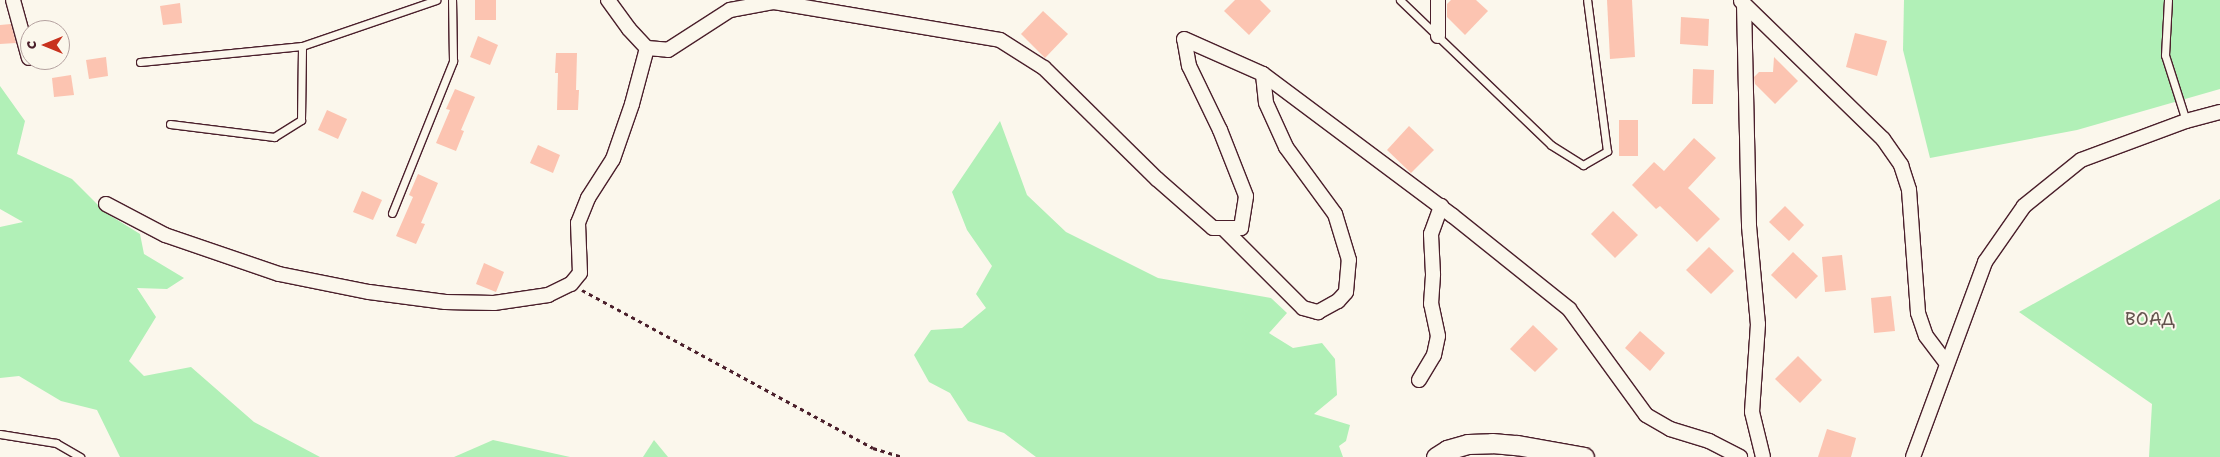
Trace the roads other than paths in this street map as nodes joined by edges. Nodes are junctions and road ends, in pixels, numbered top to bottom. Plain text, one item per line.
1 (13, 0) edge
2 (436, 0) edge
3 (452, 0) edge
4 (608, 0) edge
5 (1400, 0) edge
6 (1438, 0) edge
7 (1587, 0) edge
8 (2168, 0) edge
9 (1742, 2) edge
10 (20, 25) edge
11 (1438, 36) junction
12 (302, 46) junction
13 (647, 48) junction
14 (140, 62) dead end
15 (1263, 74) junction
16 (2220, 112) edge
17 (2186, 121) junction
18 (170, 124) dead end
19 (106, 204) dead end
20 (1441, 206) junction
21 (392, 213) dead end
22 (1223, 228) junction
23 (1946, 363) junction
24 (1419, 380) dead end
25 (0, 434) edge
26 (80, 457) edge
27 (1436, 457) edge
28 (1584, 457) edge
29 (1740, 457) edge
30 (1763, 457) edge
31 (1912, 457) edge

1 - 10 street
2 - 12 lane
3 - 21 lane
4 - 13 street
5 - 11 lane
6 - 11 street
7 - 11 lane
8 - 17 lane
9 - 23 street
9 - 30 street
12 - 14 lane
12 - 18 lane
13 - 19 street
13 - 22 street
15 - 20 street
15 - 22 street
15 - 22 street
16 - 17 street
17 - 23 street
20 - 24 street
20 - 29 street
23 - 31 street
25 - 26 lane
27 - 28 main road

